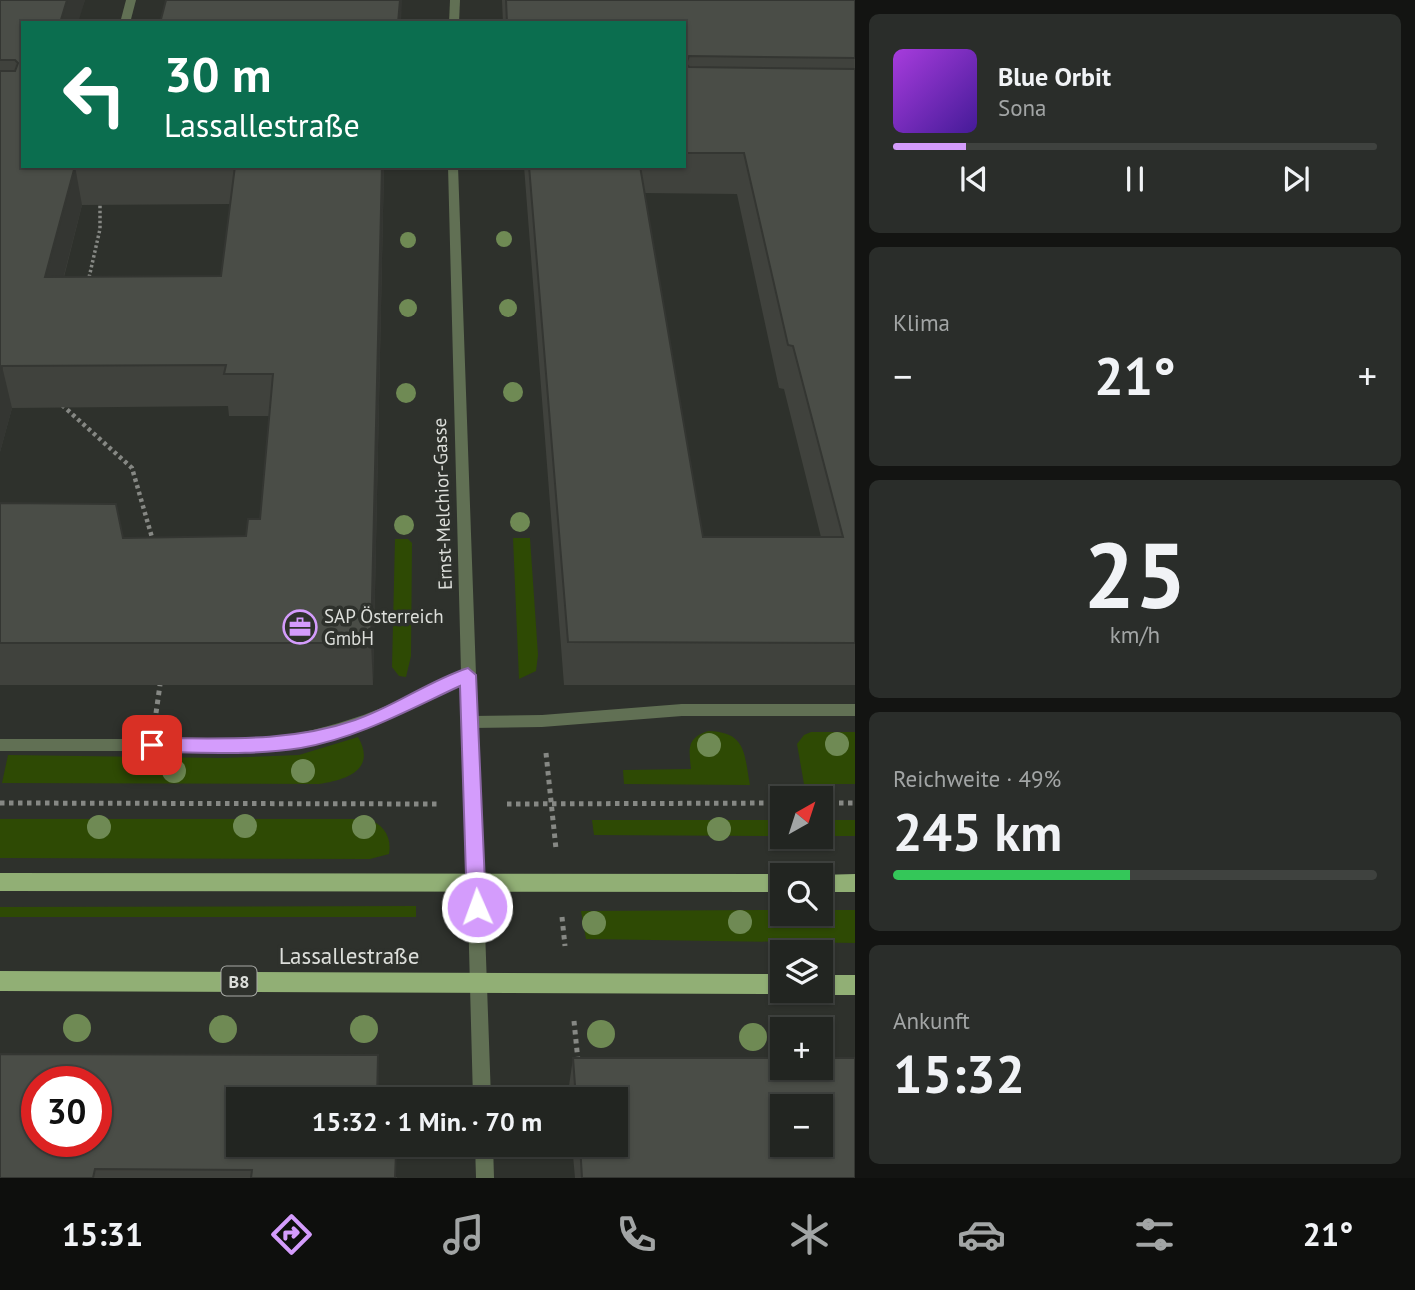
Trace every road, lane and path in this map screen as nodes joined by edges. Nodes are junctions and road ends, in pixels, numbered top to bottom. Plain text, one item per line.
1 (131, 0) edge
2 (455, 0) edge
3 (126, 21) edge
4 (454, 21) edge
5 (453, 168) edge
6 (100, 191) dead end
7 (88, 282) edge
8 (60, 403) edge
9 (153, 542) edge
10 (468, 675) junction
11 (855, 710) edge
12 (471, 722) junction
13 (0, 745) edge
14 (0, 803) edge
15 (770, 803) edge
16 (833, 803) edge
17 (855, 803) edge
18 (473, 804) junction
19 (0, 882) edge
20 (476, 882) junction
21 (770, 883) edge
22 (833, 883) edge
23 (855, 883) edge
24 (0, 981) edge
25 (478, 982) junction
26 (770, 985) edge
27 (833, 985) edge
28 (855, 985) edge
29 (482, 1087) edge
30 (484, 1157) edge
31 (485, 1178) edge

1 - 3 street
2 - 4 street
5 - 10 street, Ernst-Melchior-Gasse
6 - 7 path
8 - 9 path
10 - 12 street, Ernst-Melchior-Gasse
10 - 13 street
11 - 12 street
12 - 18 street, Ernst-Melchior-Gasse
14 - 18 path
15 - 18 path
16 - 17 path
18 - 20 street, Ernst-Melchior-Gasse
19 - 20 main road
20 - 21 main road
20 - 25 street, Ernst-Melchior-Gasse
22 - 23 main road
24 - 25 main road, Lassallestraße / B8
25 - 26 main road, Lassallestraße / B8
25 - 29 street, Ernst-Melchior-Gasse
27 - 28 main road
30 - 31 street

